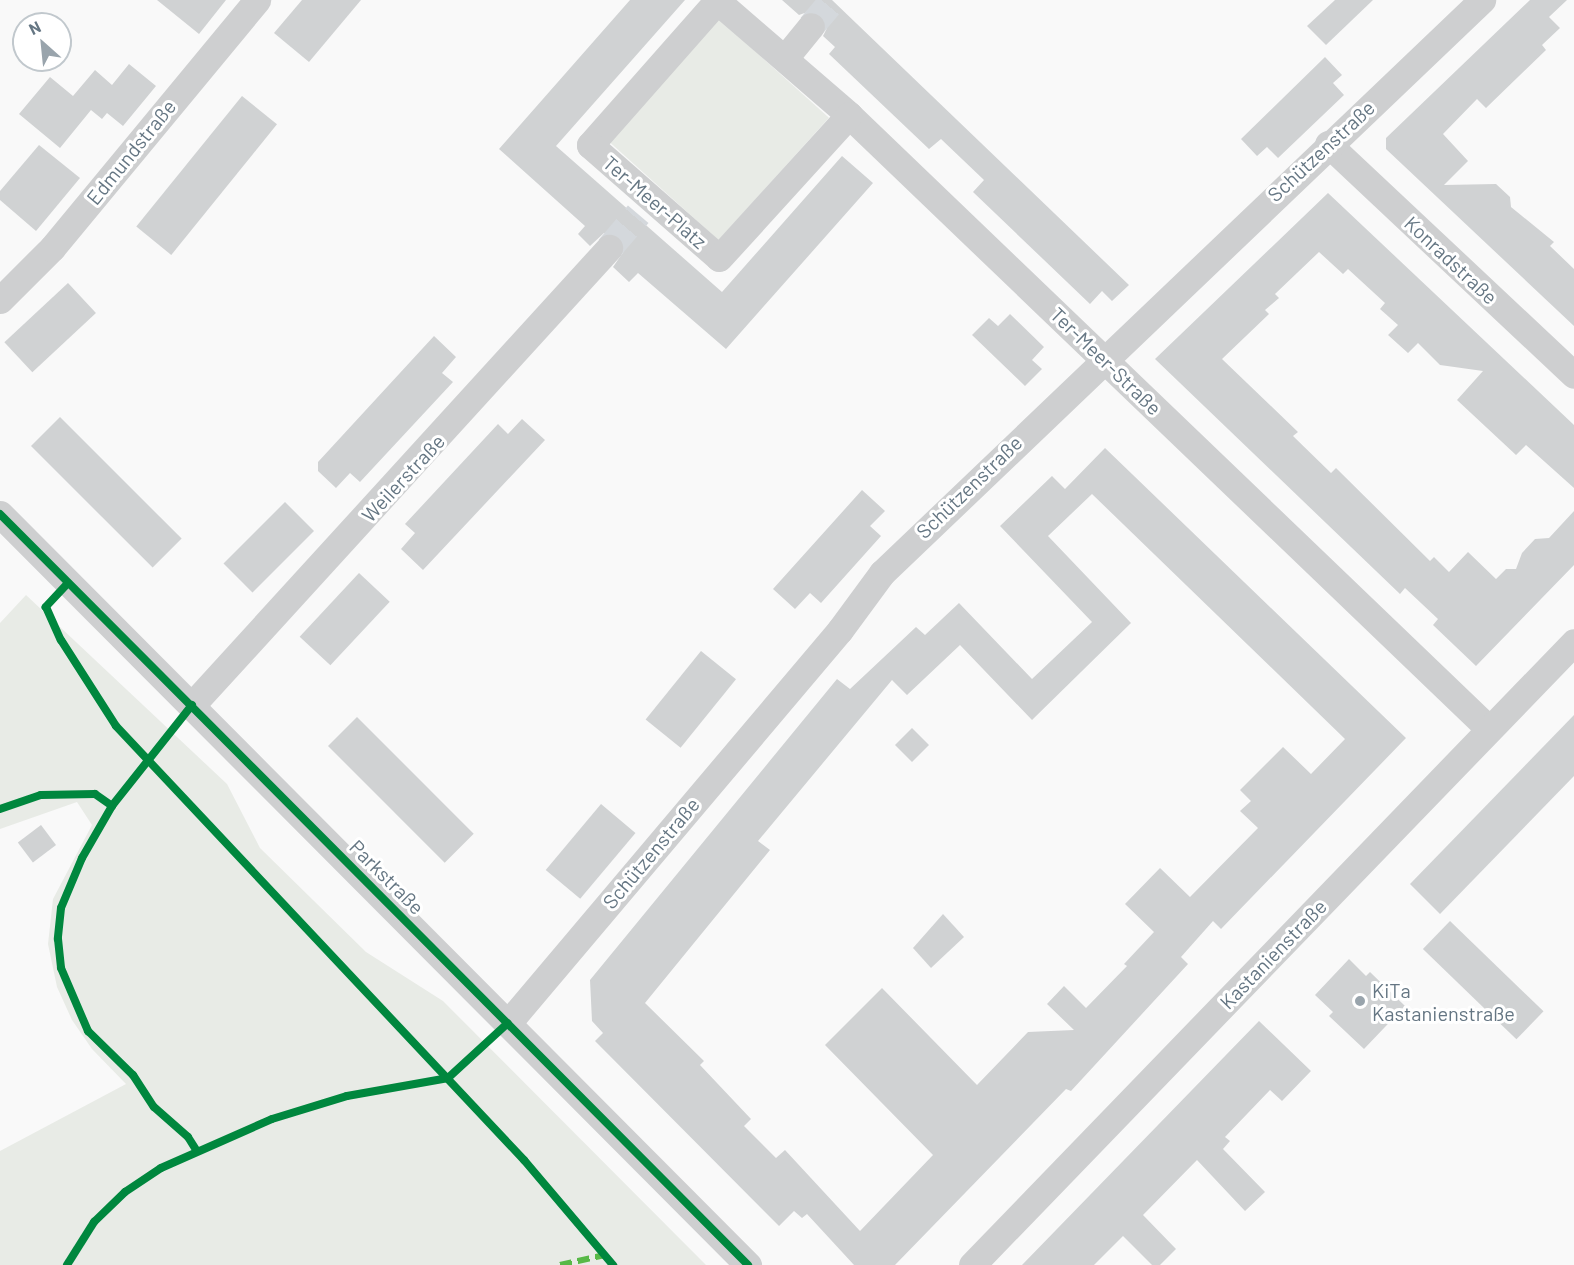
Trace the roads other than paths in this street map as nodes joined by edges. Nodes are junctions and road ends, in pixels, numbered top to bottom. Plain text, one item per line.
1 (257, 0) edge
2 (716, 0) edge
3 (1482, 0) edge
4 (811, 26) tunnel mouth
5 (785, 58) junction
6 (849, 115) junction
7 (1328, 144) junction
8 (609, 248) tunnel mouth
9 (0, 300) edge
10 (1103, 358) junction
11 (1574, 375) edge
12 (0, 514) edge
13 (1574, 642) edge
14 (192, 705) junction
15 (1489, 729) junction
16 (508, 1023) junction
17 (748, 1265) edge
18 (972, 1265) edge

1 - 9 street, Edmundstraße
2 - 5 street, Ter-Meer-Straße
2 - 6 street, Ter-Meer-Platz
3 - 7 street, Schützenstraße
4 - 5 street
5 - 6 street, Ter-Meer-Straße
6 - 10 street, Ter-Meer-Straße
7 - 10 street, Schützenstraße
7 - 11 street, Konradstraße
8 - 14 street, Weilerstraße
10 - 15 street, Ter-Meer-Straße
10 - 16 street, Schützenstraße
12 - 14 street, Parkstraße
13 - 15 street, Kastanienstraße
14 - 16 street, Parkstraße
15 - 18 street, Kastanienstraße
16 - 17 street, Parkstraße

